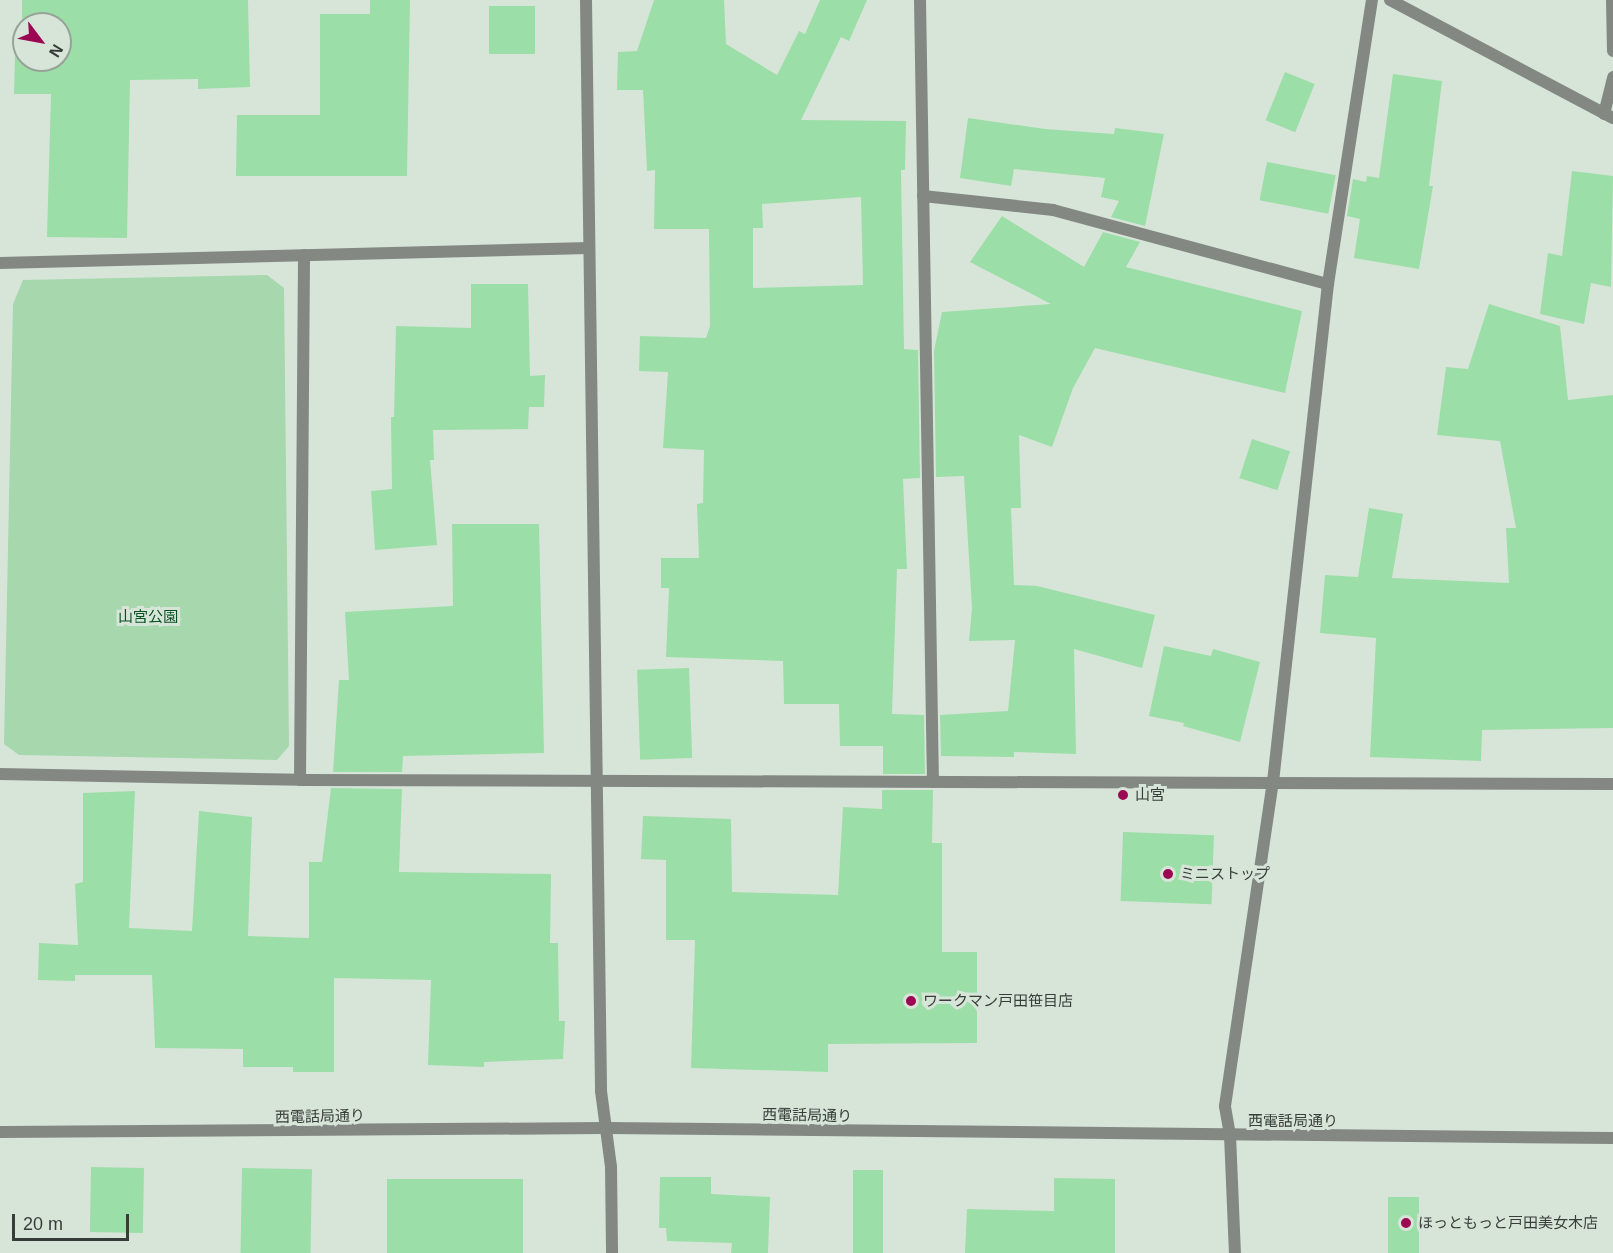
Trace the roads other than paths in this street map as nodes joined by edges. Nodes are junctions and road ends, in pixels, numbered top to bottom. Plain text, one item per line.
1 (586, 0) edge
2 (920, 0) edge
3 (1372, 0) edge
4 (1390, 0) edge
5 (1612, 0) edge
6 (1613, 51) edge
7 (1613, 77) edge
8 (1609, 116) edge
9 (923, 196) junction
10 (589, 248) junction
11 (304, 255) junction
12 (0, 263) edge
13 (1328, 284) junction
14 (0, 774) edge
15 (300, 780) junction
16 (596, 782) junction
17 (933, 782) junction
18 (1273, 782) junction
19 (1613, 784) edge
20 (606, 1128) junction
21 (0, 1132) edge
22 (1230, 1135) junction
23 (1613, 1138) edge
24 (612, 1253) edge
25 (1236, 1253) edge

1 - 10 street
2 - 9 street
3 - 13 street
4 - 8 street
5 - 6 street
7 - 8 street
9 - 13 street
9 - 17 street
10 - 11 street
10 - 16 street
11 - 12 street
11 - 15 street
13 - 18 street
14 - 15 street
15 - 16 street
16 - 17 street
16 - 20 street
17 - 18 street
18 - 19 street
18 - 22 street
20 - 21 street, 西電話局通り
20 - 22 street, 西電話局通り
20 - 24 street
22 - 23 street, 西電話局通り
22 - 25 street

